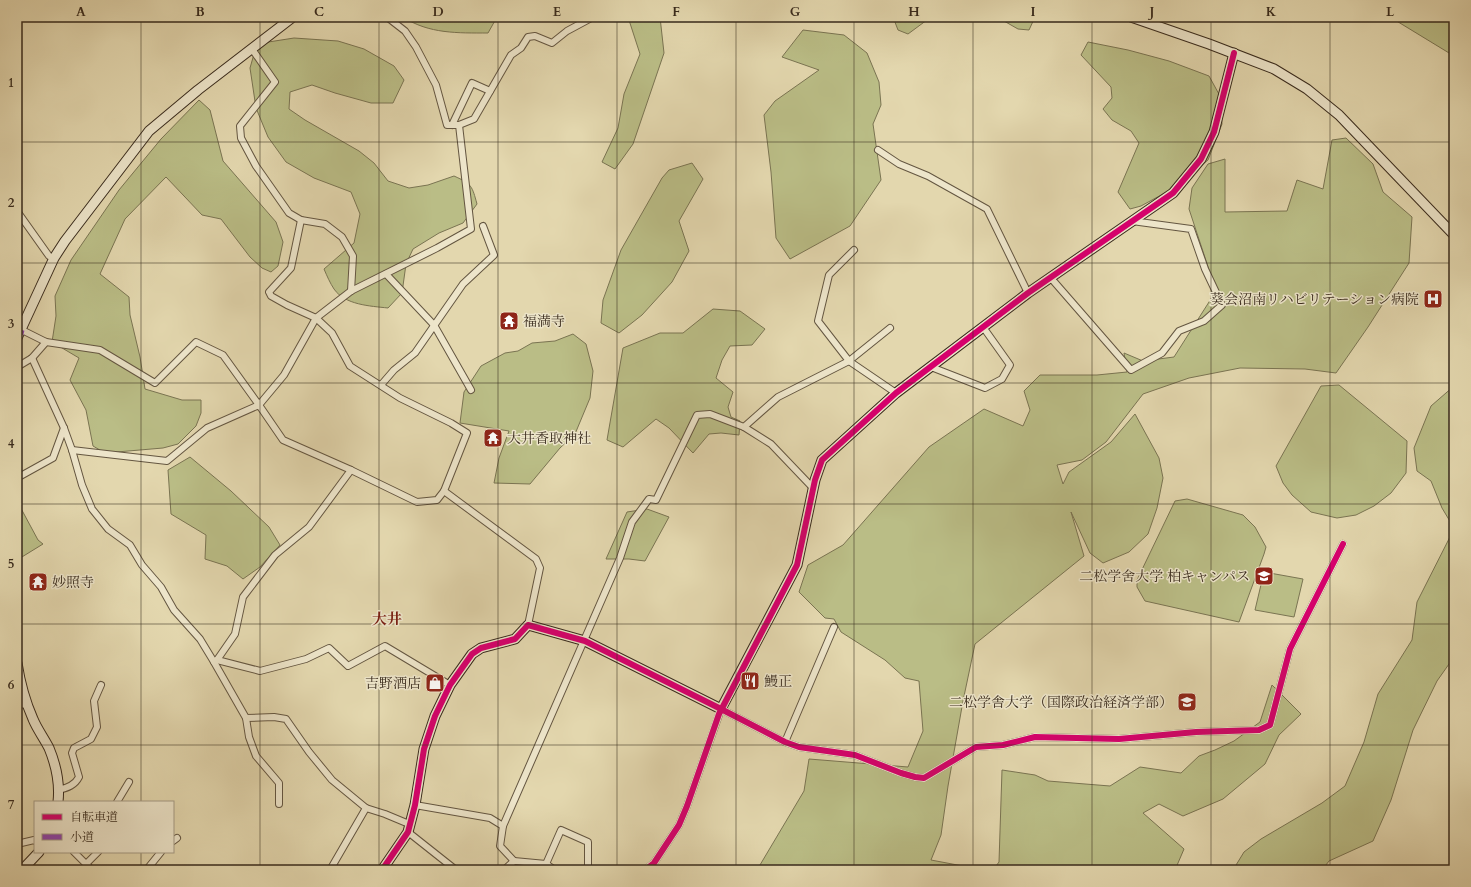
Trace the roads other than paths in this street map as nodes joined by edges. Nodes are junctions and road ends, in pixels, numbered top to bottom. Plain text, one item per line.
1 (293, 17) edge
2 (387, 17) edge
3 (593, 17) edge
4 (1131, 17) edge
5 (252, 49) junction
6 (1234, 53) junction
7 (490, 91) junction
8 (452, 125) junction
9 (459, 125) junction
10 (878, 150) dead end
11 (17, 211) edge
12 (301, 220) junction
13 (1132, 221) junction
14 (483, 226) dead end
15 (1454, 235) edge
16 (854, 250) dead end
17 (54, 258) junction
18 (386, 274) junction
19 (1050, 277) junction
20 (351, 291) junction
21 (1028, 293) junction
22 (316, 318) junction
23 (434, 325) junction
24 (983, 327) junction
25 (890, 328) dead end
26 (22, 330) junction
27 (17, 338) edge
28 (46, 342) junction
29 (32, 358) junction
30 (849, 361) junction
31 (17, 367) edge
32 (931, 367) junction
33 (381, 386) junction
34 (471, 390) dead end
35 (896, 393) junction
36 (259, 406) junction
37 (744, 427) junction
38 (64, 428) junction
39 (72, 450) junction
40 (351, 470) junction
41 (17, 478) edge
42 (813, 488) junction
43 (444, 491) junction
44 (1343, 544) dead end
45 (528, 625) junction
46 (834, 627) dead end
47 (585, 641) junction
48 (216, 661) junction
49 (17, 663) edge
50 (100, 685) dead end
51 (450, 686) junction
52 (27, 704) junction
53 (17, 705) edge
54 (721, 709) junction
55 (246, 718) junction
56 (785, 742) junction
57 (129, 782) dead end
58 (58, 790) junction
59 (58, 801) edge
60 (118, 801) edge
61 (279, 804) dead end
62 (415, 805) junction
63 (366, 808) junction
64 (503, 826) junction
65 (408, 828) junction
66 (34, 840) edge
67 (17, 844) edge
68 (38, 853) edge
69 (75, 853) edge
70 (97, 853) edge
71 (161, 853) edge
72 (514, 861) junction
73 (86, 864) junction
74 (546, 864) junction
75 (148, 869) edge
76 (22, 870) edge
77 (92, 870) edge
78 (330, 870) edge
79 (382, 870) edge
80 (456, 870) edge
81 (504, 870) edge
82 (555, 870) edge
83 (588, 870) edge
84 (645, 870) edge

1 - 5 street
2 - 8 street
3 - 7 street
4 - 6 street
5 - 12 street
5 - 17 street
6 - 13 street
6 - 15 street
7 - 8 street
7 - 9 street
8 - 9 street
9 - 18 street
10 - 21 street
11 - 17 street
12 - 20 street
12 - 22 street
13 - 19 street
13 - 19 street
14 - 23 street
16 - 30 street
17 - 26 street
18 - 20 street
18 - 23 street
19 - 21 street
20 - 22 street
21 - 24 street
22 - 33 street
22 - 36 street
23 - 33 street
23 - 34 street
24 - 32 street
24 - 32 street
25 - 30 street
26 - 27 street
26 - 28 street
28 - 29 street
28 - 36 street
29 - 31 street
29 - 38 street
30 - 35 street
30 - 37 street
32 - 35 street
33 - 43 street
35 - 42 street
36 - 39 street
36 - 40 street
37 - 42 street
37 - 47 street
38 - 39 street
38 - 41 street
39 - 48 street
40 - 43 street
40 - 48 street
42 - 54 street
43 - 45 street
44 - 56 street
45 - 47 street
45 - 51 street
46 - 56 street
47 - 54 street
47 - 64 street
48 - 51 street
48 - 55 street
49 - 52 street
50 - 58 street
51 - 62 street
52 - 53 street
52 - 58 street
54 - 56 street
54 - 84 street
55 - 61 street
55 - 63 street
57 - 60 street
58 - 59 street
62 - 64 street
62 - 65 street
63 - 65 street
63 - 78 street
64 - 72 street
65 - 79 street
65 - 80 street
66 - 67 street
68 - 76 street
69 - 73 street
70 - 73 street
71 - 75 street
72 - 74 street
72 - 81 street
73 - 77 street
74 - 82 street
74 - 83 street

